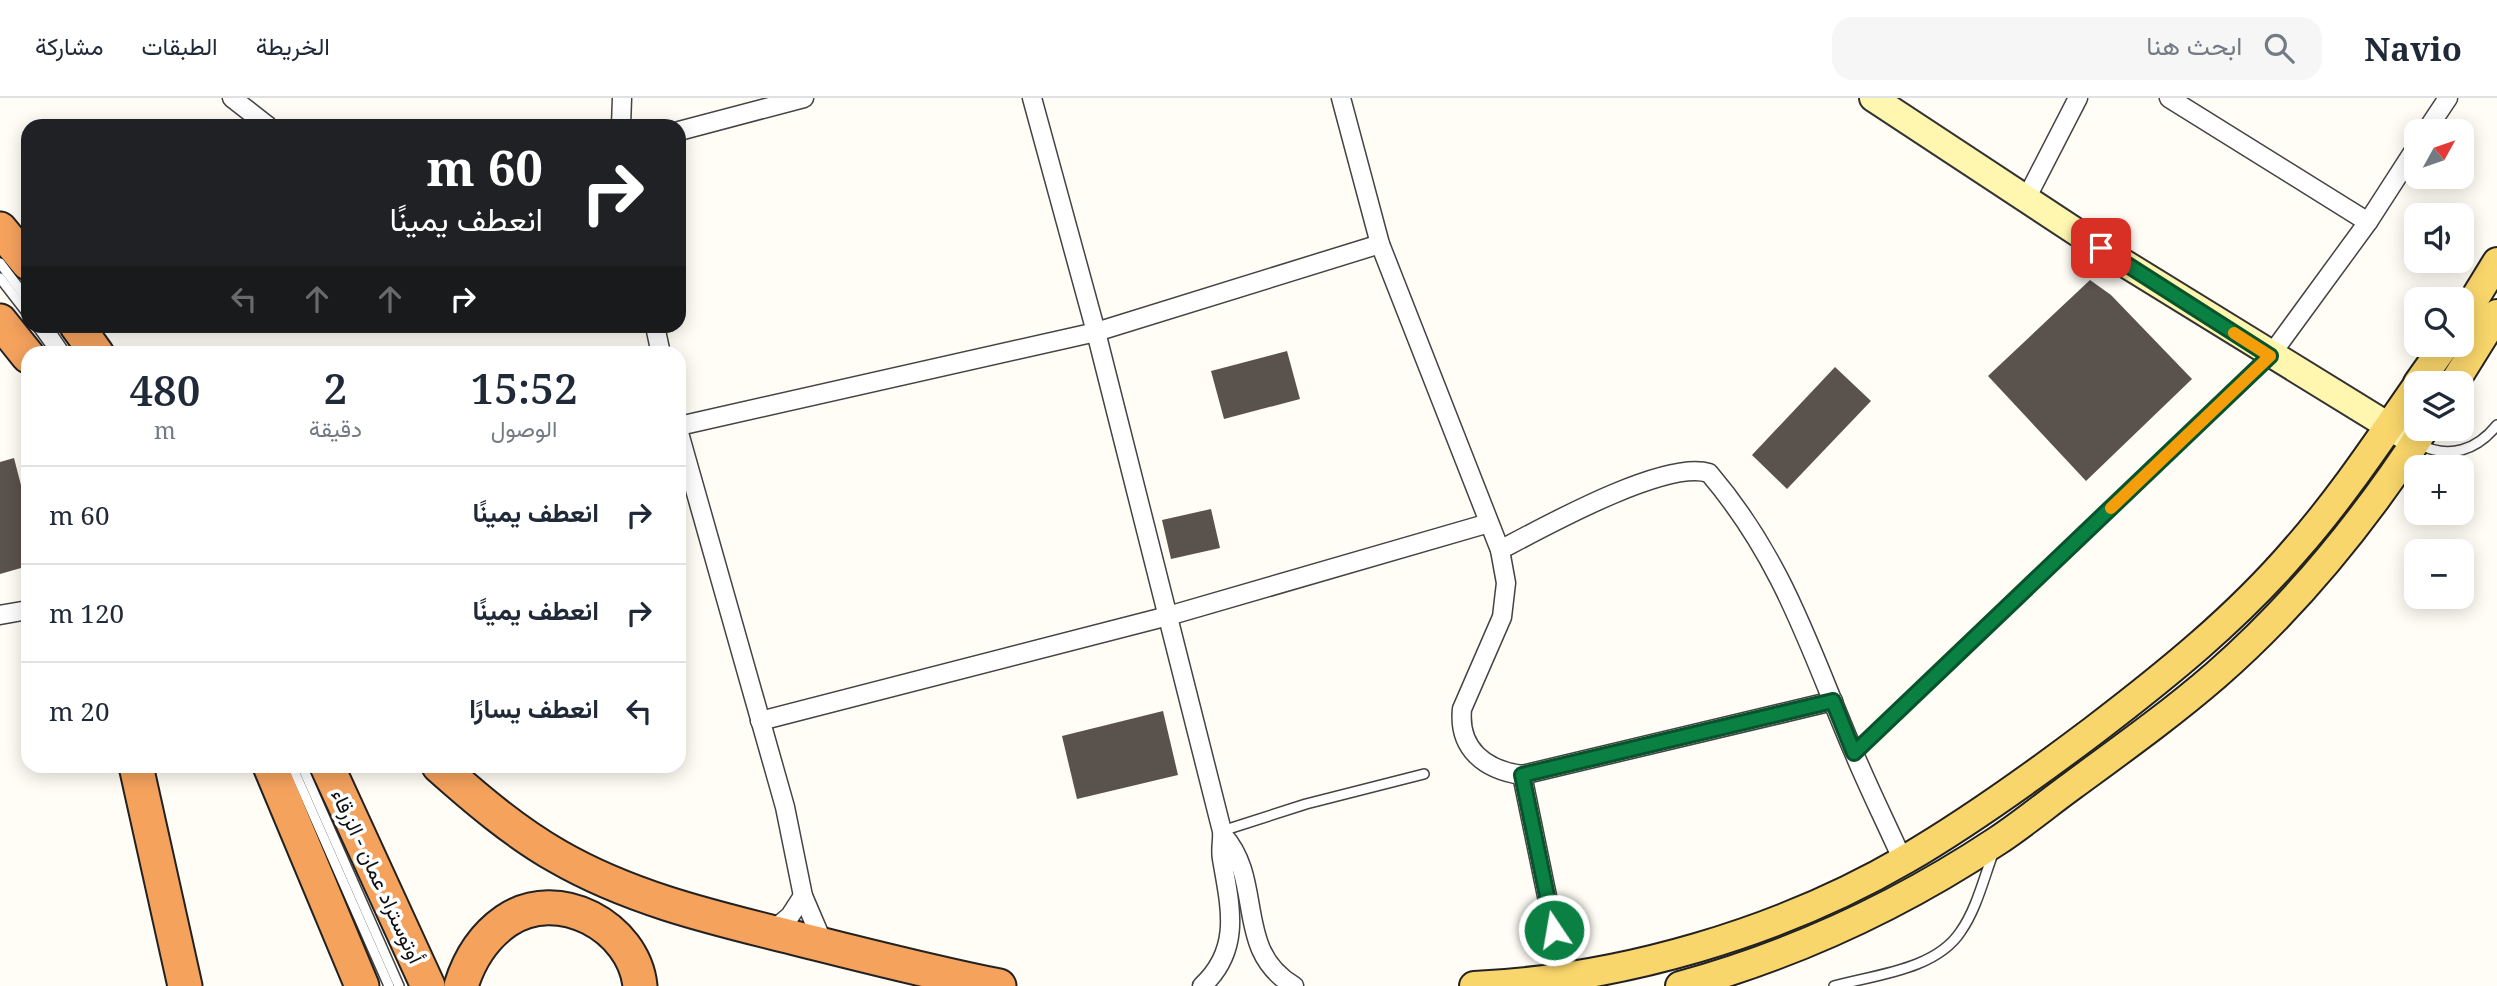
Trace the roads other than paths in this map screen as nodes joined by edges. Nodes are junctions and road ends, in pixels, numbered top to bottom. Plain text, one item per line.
1 (232, 98) edge
2 (622, 98) edge
3 (804, 98) edge
4 (1032, 98) edge
5 (1341, 98) edge
6 (1873, 98) edge
7 (2078, 98) edge
8 (2169, 98) edge
9 (2448, 98) edge
10 (259, 119) edge
11 (621, 119) edge
12 (2434, 119) edge
13 (686, 129) edge
14 (2404, 166) edge
15 (2026, 199) junction
16 (2368, 222) junction
17 (0, 229) edge
18 (1380, 244) junction
19 (21, 254) edge
20 (2497, 262) edge
21 (0, 263) edge
22 (0, 278) edge
23 (21, 291) edge
24 (2474, 299) edge
25 (2497, 314) edge
26 (20, 330) edge
27 (1096, 332) junction
28 (25, 333) edge
29 (45, 346) edge
30 (2270, 356) junction
31 (2461, 371) edge
32 (2404, 404) edge
33 (686, 424) edge
34 (2497, 425) edge
35 (2389, 426) junction
36 (2404, 430) edge
37 (2416, 441) edge
38 (2428, 441) edge
39 (686, 458) edge
40 (1489, 523) junction
41 (1500, 550) junction
42 (21, 611) edge
43 (0, 615) edge
44 (1168, 616) junction
45 (2196, 650) junction
46 (2218, 673) junction
47 (1833, 701) junction
48 (760, 721) junction
49 (1854, 753) junction
50 (138, 773) edge
51 (273, 773) edge
52 (295, 773) edge
53 (305, 773) edge
54 (330, 773) edge
55 (448, 773) edge
56 (1424, 774) dead end
57 (1522, 775) junction
58 (1222, 833) junction
59 (1998, 840) junction
60 (1903, 861) junction
61 (803, 896) junction
62 (1554, 930) dead end
63 (771, 932) junction
64 (824, 945) junction
65 (1850, 984) edge
66 (185, 986) edge
67 (362, 986) edge
68 (389, 986) edge
69 (399, 986) edge
70 (429, 986) edge
71 (461, 986) edge
72 (640, 986) edge
73 (999, 986) edge
74 (1202, 986) edge
75 (1294, 986) edge
76 (1474, 986) edge
77 (1680, 986) edge
78 (1834, 986) edge

1 - 10 street
2 - 11 street
3 - 13 street
4 - 27 street
5 - 18 street
6 - 15 street
7 - 15 street
8 - 16 street
9 - 12 street
14 - 16 street
15 - 30 street
16 - 30 street
17 - 19 highway
18 - 27 street
18 - 40 street
20 - 24 main road
21 - 23 lane
22 - 26 lane
25 - 31 main road
27 - 33 street
27 - 44 street
28 - 29 lane
30 - 35 street
30 - 49 lane
32 - 35 main road
34 - 38 lane
35 - 36 street
35 - 45 main road
37 - 46 main road
39 - 48 street
40 - 41 street
40 - 44 street
41 - 47 street
41 - 57 street
42 - 43 street
44 - 48 street
44 - 58 street
45 - 46 main road
45 - 60 main road
46 - 59 main road
47 - 49 street
47 - 57 street
48 - 61 street
49 - 60 street
50 - 66 highway
51 - 67 highway
52 - 68 lane
53 - 69 lane
54 - 70 highway, أوتوستراد عمان - الزرقاء
55 - 63 highway
56 - 58 lane
57 - 62 street
58 - 74 street
58 - 75 street
59 - 65 lane
59 - 77 main road
60 - 76 main road
61 - 63 street
61 - 64 street
63 - 64 highway
64 - 73 highway
65 - 78 lane
71 - 72 highway

